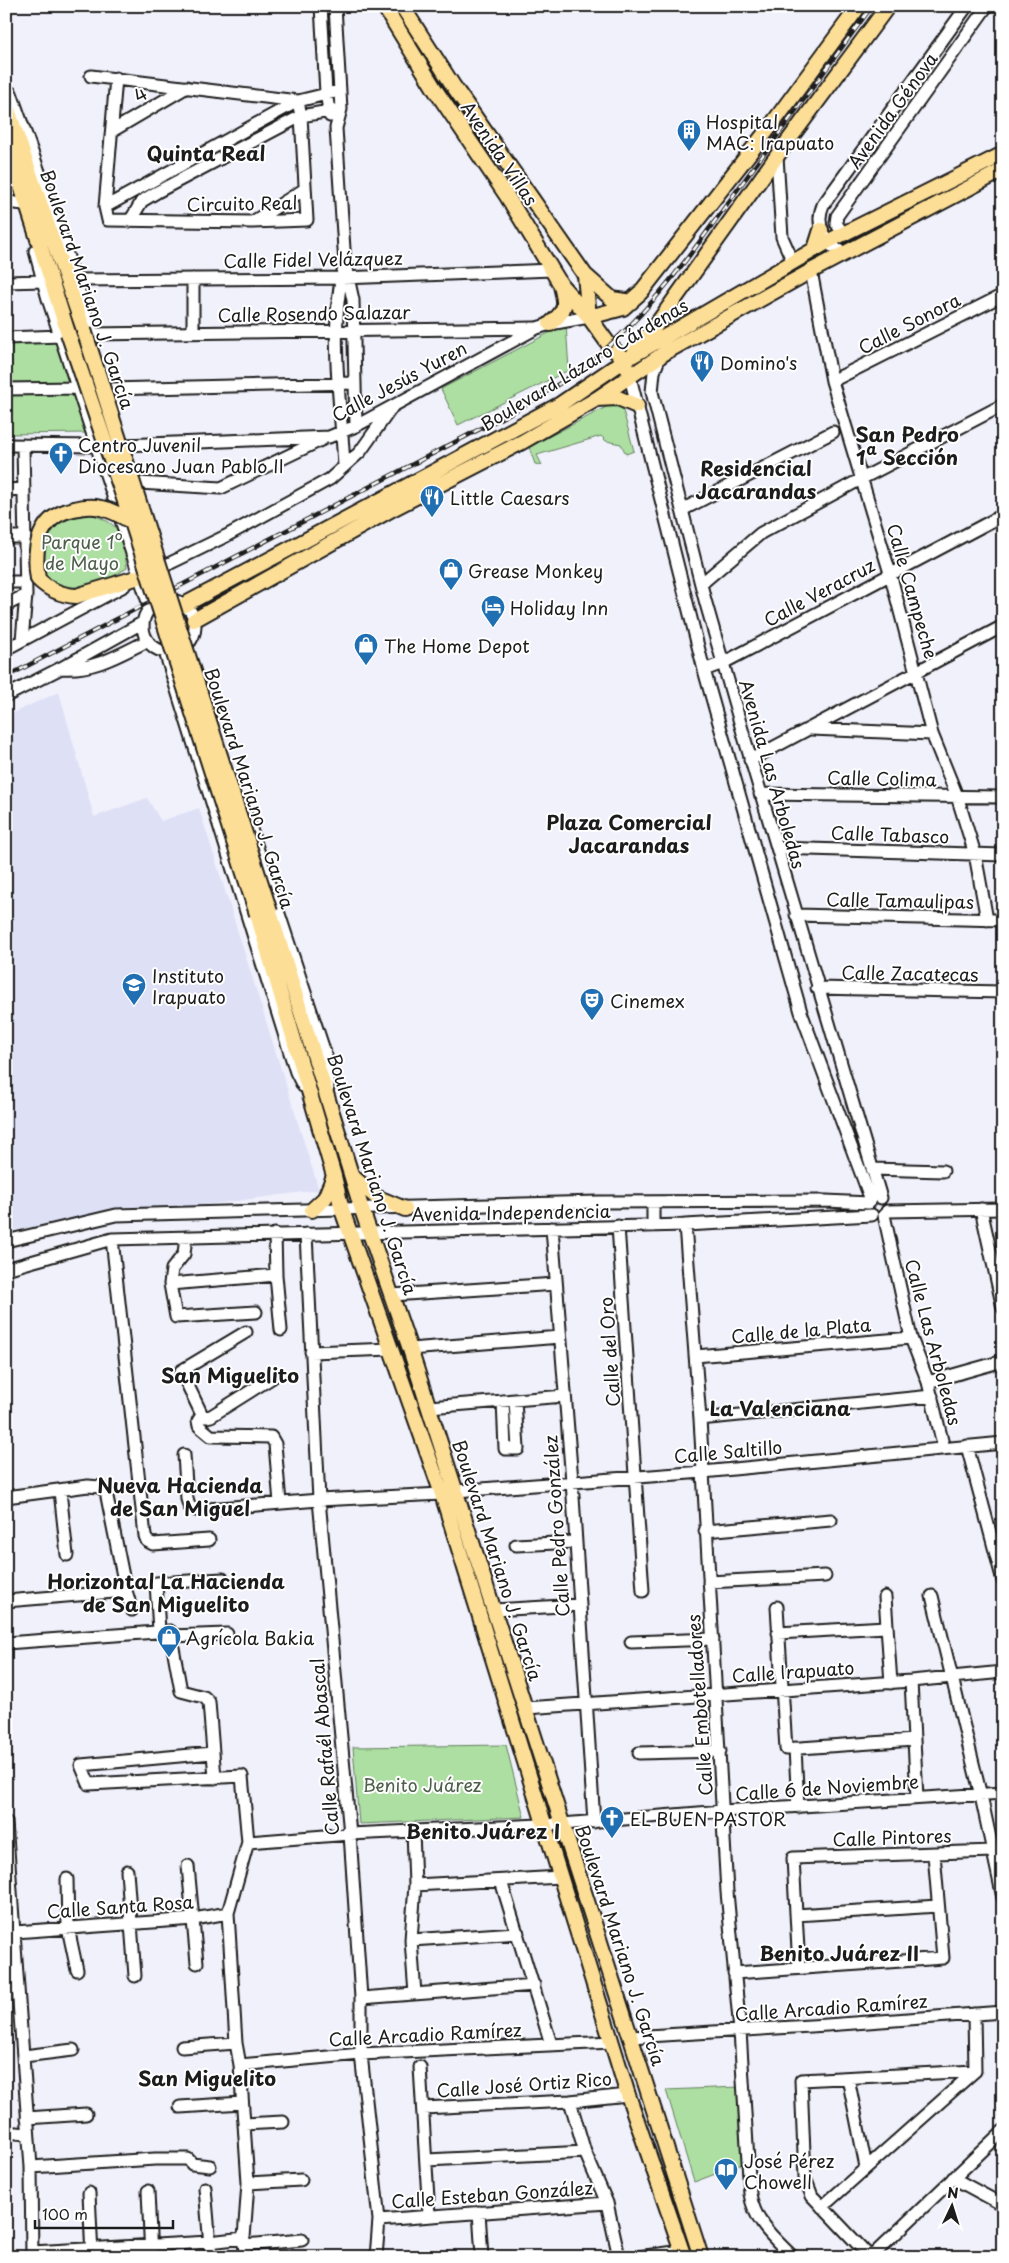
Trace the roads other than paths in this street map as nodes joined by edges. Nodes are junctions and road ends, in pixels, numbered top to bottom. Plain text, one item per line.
1 (321, 6) edge
2 (336, 6) edge
3 (384, 6) edge
4 (402, 6) edge
5 (859, 6) edge
6 (888, 6) edge
7 (967, 6) edge
8 (987, 6) edge
9 (934, 52) junction
10 (947, 62) junction
11 (91, 76) dead end
12 (116, 78) junction
13 (187, 87) junction
14 (6, 90) edge
15 (339, 91) junction
16 (326, 93) junction
17 (298, 100) junction
18 (6, 104) edge
19 (341, 108) junction
20 (328, 111) junction
21 (302, 116) junction
22 (336, 128) junction
23 (112, 131) junction
24 (8, 144) edge
25 (209, 150) junction
26 (1003, 154) edge
27 (778, 156) junction
28 (214, 162) junction
29 (1003, 170) edge
30 (16, 178) junction
31 (6, 186) edge
32 (305, 189) junction
33 (6, 202) edge
34 (24, 204) junction
35 (105, 207) junction
36 (130, 222) junction
37 (252, 222) junction
38 (844, 235) junction
39 (825, 236) junction
40 (844, 252) junction
41 (794, 262) junction
42 (552, 270) junction
43 (810, 271) junction
44 (585, 276) junction
45 (345, 278) junction
46 (194, 279) junction
47 (76, 280) junction
48 (43, 281) junction
49 (6, 282) edge
50 (561, 285) junction
51 (770, 294) junction
52 (1003, 296) edge
53 (631, 302) junction
54 (589, 317) junction
55 (544, 326) junction
56 (337, 331) junction
57 (352, 331) junction
58 (88, 332) junction
59 (193, 332) junction
60 (64, 335) junction
61 (6, 338) edge
62 (663, 354) junction
63 (625, 360) junction
64 (630, 377) junction
65 (832, 381) junction
66 (338, 384) junction
67 (354, 384) junction
68 (78, 388) junction
69 (6, 389) edge
70 (109, 389) junction
71 (595, 400) junction
72 (395, 403) junction
73 (1003, 405) edge
74 (637, 406) junction
75 (341, 416) junction
76 (355, 421) junction
77 (342, 432) junction
78 (833, 432) dead end
79 (329, 437) junction
80 (6, 445) edge
81 (23, 445) junction
82 (127, 445) junction
83 (98, 446) junction
84 (460, 458) junction
85 (344, 466) junction
86 (863, 478) junction
87 (447, 481) junction
88 (139, 483) junction
89 (23, 489) junction
90 (6, 490) edge
91 (682, 510) junction
92 (1003, 515) edge
93 (132, 522) junction
94 (6, 537) edge
95 (25, 537) junction
96 (164, 566) junction
97 (890, 573) junction
98 (139, 577) junction
99 (6, 582) edge
100 (26, 582) junction
101 (701, 584) junction
102 (26, 595) junction
103 (705, 600) junction
104 (179, 603) junction
105 (6, 605) edge
106 (688, 606) junction
107 (150, 608) junction
108 (194, 620) junction
109 (142, 623) junction
110 (1003, 626) edge
111 (22, 640) junction
112 (147, 641) junction
113 (188, 644) junction
114 (6, 649) edge
115 (165, 652) junction
116 (723, 663) junction
117 (61, 668) junction
118 (704, 670) junction
119 (917, 670) junction
120 (199, 675) junction
121 (175, 684) junction
122 (6, 696) edge
123 (809, 729) junction
124 (932, 734) junction
125 (750, 760) junction
126 (760, 794) junction
127 (957, 796) junction
128 (1003, 797) edge
129 (255, 840) junction
130 (226, 848) junction
131 (777, 848) junction
132 (975, 854) junction
133 (1003, 855) edge
134 (264, 913) junction
135 (796, 915) junction
136 (987, 920) junction
137 (1003, 920) edge
138 (809, 959) junction
139 (787, 964) junction
140 (817, 988) junction
141 (1003, 992) edge
142 (329, 1102) junction
143 (313, 1104) junction
144 (872, 1169) junction
145 (943, 1172) dead end
146 (334, 1176) junction
147 (352, 1176) junction
148 (874, 1200) junction
149 (783, 1201) junction
150 (653, 1202) junction
151 (405, 1209) junction
152 (981, 1209) junction
153 (1003, 1209) edge
154 (312, 1210) junction
155 (342, 1210) junction
156 (362, 1210) junction
157 (886, 1213) junction
158 (872, 1216) junction
159 (784, 1220) junction
160 (684, 1225) junction
161 (618, 1226) junction
162 (653, 1226) junction
163 (552, 1228) junction
164 (350, 1233) junction
165 (370, 1233) junction
166 (275, 1234) junction
167 (306, 1234) junction
168 (186, 1237) junction
169 (112, 1239) junction
170 (6, 1241) edge
171 (6, 1269) edge
172 (276, 1275) junction
173 (170, 1284) junction
174 (556, 1284) junction
175 (392, 1295) junction
176 (1003, 1308) edge
177 (256, 1312) dead end
178 (281, 1330) dead end
179 (246, 1332) dead end
180 (560, 1337) junction
181 (911, 1338) junction
182 (392, 1349) junction
183 (410, 1349) junction
184 (311, 1352) junction
185 (695, 1356) junction
186 (1003, 1360) edge
187 (273, 1377) dead end
188 (928, 1382) junction
189 (565, 1396) junction
190 (932, 1396) junction
191 (515, 1400) junction
192 (502, 1401) junction
193 (429, 1407) junction
194 (206, 1415) junction
195 (700, 1419) junction
196 (1003, 1443) edge
197 (967, 1446) junction
198 (944, 1450) junction
199 (184, 1455) dead end
200 (703, 1472) junction
201 (636, 1476) junction
202 (572, 1481) junction
203 (60, 1491) junction
204 (456, 1491) junction
205 (442, 1494) junction
206 (6, 1497) edge
207 (319, 1500) junction
208 (280, 1503) junction
209 (831, 1520) dead end
210 (706, 1531) junction
211 (209, 1540) dead end
212 (575, 1542) junction
213 (516, 1545) dead end
214 (67, 1555) dead end
215 (825, 1576) dead end
216 (223, 1579) dead end
217 (1003, 1581) edge
218 (709, 1582) junction
219 (126, 1591) junction
220 (643, 1591) dead end
221 (932, 1596) dead end
222 (885, 1598) dead end
223 (6, 1601) edge
224 (579, 1605) junction
225 (777, 1607) dead end
226 (132, 1610) dead end
227 (494, 1610) junction
228 (886, 1627) junction
229 (159, 1631) junction
230 (778, 1633) junction
231 (227, 1634) dead end
232 (170, 1636) junction
233 (712, 1639) junction
234 (631, 1642) dead end
235 (6, 1643) edge
236 (1003, 1672) edge
237 (952, 1678) junction
238 (911, 1681) junction
239 (891, 1683) junction
240 (782, 1690) junction
241 (715, 1694) junction
242 (585, 1704) junction
243 (526, 1708) junction
244 (914, 1740) junction
245 (795, 1748) junction
246 (720, 1751) junction
247 (212, 1753) junction
248 (639, 1753) dead end
249 (214, 1778) junction
250 (1003, 1793) edge
251 (981, 1796) junction
252 (917, 1798) junction
253 (798, 1807) junction
254 (723, 1811) junction
255 (6, 1822) edge
256 (594, 1822) junction
257 (545, 1824) junction
258 (562, 1824) junction
259 (6, 1829) edge
260 (413, 1830) junction
261 (350, 1834) junction
262 (248, 1842) junction
263 (992, 1851) junction
264 (934, 1854) junction
265 (188, 1866) dead end
266 (127, 1871) dead end
267 (561, 1877) junction
268 (67, 1879) dead end
269 (502, 1881) junction
270 (416, 1885) junction
271 (1003, 1898) edge
272 (938, 1906) junction
273 (228, 1913) junction
274 (796, 1915) junction
275 (194, 1919) junction
276 (131, 1924) junction
277 (68, 1928) junction
278 (14, 1932) junction
279 (518, 1933) junction
280 (412, 1940) junction
281 (197, 1962) dead end
282 (799, 1968) junction
283 (77, 1970) dead end
284 (734, 1973) junction
285 (136, 1976) dead end
286 (534, 1985) junction
287 (415, 1994) junction
288 (361, 1998) junction
289 (1003, 2012) edge
290 (974, 2014) junction
291 (740, 2031) junction
292 (631, 2037) junction
293 (236, 2042) junction
294 (612, 2042) junction
295 (552, 2044) junction
296 (182, 2047) dead end
297 (73, 2050) dead end
298 (361, 2054) junction
299 (24, 2056) junction
300 (240, 2065) junction
301 (420, 2067) dead end
302 (975, 2071) junction
303 (848, 2078) junction
304 (628, 2095) junction
305 (570, 2101) junction
306 (242, 2103) junction
307 (180, 2107) dead end
308 (423, 2108) junction
309 (86, 2114) dead end
310 (27, 2118) junction
311 (283, 2122) dead end
312 (244, 2124) junction
313 (1003, 2131) edge
314 (6, 2132) edge
315 (27, 2134) junction
316 (585, 2152) junction
317 (427, 2160) junction
318 (210, 2166) dead end
319 (31, 2167) junction
320 (866, 2167) junction
321 (953, 2178) junction
322 (301, 2180) dead end
323 (248, 2183) junction
324 (205, 2188) dead end
325 (148, 2191) dead end
326 (88, 2193) dead end
327 (607, 2203) junction
328 (1003, 2205) edge
329 (822, 2207) junction
330 (479, 2212) junction
331 (429, 2215) junction
332 (379, 2220) junction
333 (302, 2240) dead end
334 (244, 2241) junction
335 (209, 2242) junction
336 (151, 2251) edge
337 (92, 2253) edge
338 (683, 2254) edge
339 (32, 2255) edge
340 (211, 2257) edge
341 (248, 2257) edge
342 (376, 2257) edge
343 (482, 2257) edge
344 (619, 2257) edge
345 (638, 2257) edge
346 (701, 2257) edge
347 (793, 2257) edge
348 (870, 2257) edge

1 - 16 street
2 - 15 street
3 - 42 main road, Avenida Villas
4 - 44 main road, Avenida Villas
5 - 53 main road
6 - 27 main road
7 - 9 street, Avenida Génova
8 - 10 street, Avenida Génova
9 - 10 street
9 - 39 street, Avenida Génova
10 - 38 street, Avenida Génova
11 - 12 street
12 - 13 street
12 - 23 street
13 - 17 street
13 - 23 street, 4
14 - 47 street
15 - 16 street
15 - 19 street
16 - 17 street
16 - 20 street
17 - 21 street, Circuito Real
17 - 25 street
18 - 58 main road, Boulevard Mariano J. García
19 - 20 street
19 - 22 street
20 - 21 street
20 - 22 street
21 - 28 street
21 - 32 street, Circuito Real
22 - 45 street
23 - 35 street
24 - 30 street
24 - 60 main road, Boulevard Mariano J. García
25 - 28 street
25 - 35 street
26 - 38 main road
27 - 41 street
27 - 63 main road
28 - 36 street
29 - 40 main road, Boulevard Lázaro Cárdenas
30 - 31 street
30 - 34 street
32 - 37 street
32 - 37 street, Circuito Real
33 - 34 street
34 - 48 street
35 - 36 street, Circuito Real
36 - 37 street, Circuito Real
38 - 39 main road
39 - 40 street
39 - 41 main road, Boulevard Lázaro Cárdenas
40 - 43 main road, Boulevard Lázaro Cárdenas
41 - 51 main road
41 - 63 main road, Boulevard Lázaro Cárdenas
42 - 45 street, Calle Fidel Velázquez
42 - 50 main road, Avenida Villas
43 - 51 main road, Boulevard Lázaro Cárdenas
43 - 65 street, Calle Campeche
44 - 53 main road
44 - 54 main road, Avenida Villas
45 - 46 street, Calle Fidel Velázquez
45 - 56 street
45 - 57 street
46 - 47 street, Calle Fidel Velázquez
46 - 59 street
47 - 58 street
48 - 49 street
48 - 60 street
50 - 54 main road, Avenida Villas
50 - 55 main road
51 - 62 main road, Boulevard Lázaro Cárdenas
52 - 65 street, Calle Sonora
53 - 54 main road
54 - 55 street, Calle Jesús Yuren
54 - 63 main road, Avenida Villas
55 - 57 street, Calle Rosendo Salazar
55 - 72 street, Calle Jesús Yuren
56 - 57 street, Calle Rosendo Salazar
56 - 59 street, Calle Rosendo Salazar
56 - 66 street
57 - 67 street
58 - 59 street, Calle Rosendo Salazar
58 - 70 street
58 - 134 main road, Boulevard Mariano J. García, bridge
60 - 61 street
60 - 68 street
60 - 93 main road, Boulevard Mariano J. García, bridge
62 - 63 main road
62 - 64 main road, Boulevard Lázaro Cárdenas
62 - 91 street, Avenida Las Arboledas
63 - 64 main road
63 - 84 main road, Boulevard Lázaro Cárdenas
64 - 71 main road, Boulevard Lázaro Cárdenas
64 - 74 street
65 - 86 street, Calle Campeche
66 - 67 street
66 - 70 street
66 - 75 street
67 - 76 street
68 - 69 street
68 - 83 street
70 - 82 street
71 - 74 main road
71 - 87 main road, Boulevard Lázaro Cárdenas
72 - 76 street, Calle Jesús Yuren
72 - 85 street
73 - 86 street
74 - 106 street
75 - 76 street
75 - 77 street
76 - 77 street, Calle Jesús Yuren
77 - 79 street, Calle Jesús Yuren
77 - 85 street
78 - 91 street
79 - 82 street, Calle Jesús Yuren
79 - 88 street
80 - 81 street, Calle Jesús Yuren
81 - 83 street, Calle Jesús Yuren
81 - 89 street
82 - 83 street, Calle Jesús Yuren
82 - 88 street
83 - 98 street
84 - 87 main road
84 - 104 main road, Boulevard Lázaro Cárdenas
85 - 96 street
86 - 97 street, Calle Campeche
86 - 101 street
87 - 108 main road, Boulevard Lázaro Cárdenas
88 - 96 street
89 - 90 street
89 - 95 street
91 - 101 street, Avenida Las Arboledas
92 - 97 street, Calle Veracruz
93 - 98 main road, bridge
93 - 134 main road, Boulevard Mariano J. García, bridge
94 - 95 street
95 - 100 street
96 - 98 street
96 - 104 street
97 - 116 street, Calle Veracruz
97 - 119 street, Calle Campeche
98 - 107 street
98 - 111 street
99 - 100 street
100 - 102 street
101 - 103 street, Avenida Las Arboledas
102 - 105 street
102 - 111 street
103 - 106 street
103 - 116 street, Avenida Las Arboledas
104 - 107 street
104 - 108 street
106 - 118 street
107 - 109 street
108 - 113 street
109 - 112 street
109 - 117 street
110 - 119 street
111 - 114 street
112 - 115 street
112 - 117 street
113 - 115 street
113 - 120 street
115 - 121 street
116 - 118 street, Calle Veracruz
116 - 125 street, Avenida Las Arboledas
117 - 122 street
118 - 139 street
119 - 123 street
119 - 124 street, Calle Campeche
120 - 121 street
120 - 129 street
121 - 130 street
123 - 124 street
123 - 125 street
124 - 127 street, Calle Campeche
125 - 126 street, Avenida Las Arboledas
126 - 127 street, Calle Colima
126 - 131 street, Avenida Las Arboledas
127 - 128 street, Calle Colima
127 - 132 street, Calle Campeche
129 - 130 street
129 - 142 street
130 - 143 street
131 - 132 street, Calle Tabasco
131 - 135 street, Avenida Las Arboledas
132 - 133 street, Calle Tabasco
132 - 136 street, Calle Campeche
134 - 142 main road, Boulevard Mariano J. García
134 - 143 main road, Boulevard Mariano J. García
135 - 136 street, Calle Tamaulipas
135 - 138 street, Avenida Las Arboledas
136 - 137 street, Calle Tamaulipas
138 - 139 street
138 - 140 street, Avenida Las Arboledas
139 - 148 street
140 - 141 street, Calle Zacatecas
140 - 144 street, Avenida Las Arboledas
142 - 147 main road, Boulevard Mariano J. García
143 - 146 main road, Boulevard Mariano J. García
144 - 145 street
144 - 148 street, Avenida Las Arboledas
146 - 154 main road
146 - 155 main road, Boulevard Mariano J. García
147 - 151 main road
147 - 156 main road, Boulevard Mariano J. García
148 - 149 street, Avenida Independencia
148 - 157 street
148 - 158 street
149 - 150 street, Avenida Independencia
149 - 159 street
150 - 151 street, Avenida Independencia
150 - 162 street
151 - 156 street, Avenida Independencia
152 - 153 street
152 - 157 street
152 - 176 street
154 - 155 street, Avenida Independencia
154 - 170 street, Avenida Independencia
155 - 156 street, Avenida Independencia
155 - 164 main road, Boulevard Mariano J. García
156 - 165 main road, Boulevard Mariano J. García
157 - 158 street
157 - 181 street, Calle Las Arboledas
158 - 159 street, Avenida Independencia
159 - 160 street, Avenida Independencia
160 - 162 street, Avenida Independencia
160 - 185 street, Calle Embotelladores
161 - 162 street, Avenida Independencia
161 - 163 street, Avenida Independencia
161 - 201 street, Calle del Oro
163 - 165 street, Avenida Independencia
163 - 174 street, Calle Pedro González
164 - 165 street, Avenida Independencia
164 - 167 street, Avenida Independencia
164 - 182 main road, Boulevard Mariano J. García
165 - 175 main road, Boulevard Mariano J. García
166 - 167 street, Avenida Independencia
166 - 168 street, Avenida Independencia
166 - 172 street
167 - 184 street, Calle Rafaél Abascal
168 - 169 street, Avenida Independencia
168 - 173 street
169 - 171 street, Avenida Independencia
169 - 211 street
172 - 173 street
172 - 178 street
173 - 177 street
174 - 175 street
174 - 180 street, Calle Pedro González
175 - 183 main road, Boulevard Mariano J. García
179 - 194 street
180 - 183 street
180 - 189 street, Calle Pedro González
181 - 185 street, Calle de la Plata
181 - 188 street, Calle Las Arboledas
182 - 184 street
182 - 205 main road, Boulevard Mariano J. García
183 - 193 main road, Boulevard Mariano J. García
184 - 207 street, Calle Rafaél Abascal
185 - 195 street, Calle Embotelladores
186 - 188 street
187 - 194 street
188 - 190 street, Calle Las Arboledas
189 - 191 street
189 - 202 street, Calle Pedro González
190 - 195 street
190 - 198 street, Calle Las Arboledas
191 - 192 street
191 - 192 street
192 - 193 street
193 - 204 main road, Boulevard Mariano J. García
194 - 208 street
195 - 200 street, Calle Embotelladores
196 - 197 street, Calle Saltillo
197 - 198 street, Calle Saltillo
197 - 217 street
198 - 200 street, Calle Saltillo
199 - 208 street
200 - 201 street, Calle Saltillo
200 - 210 street, Calle Embotelladores
201 - 202 street, Calle Saltillo
201 - 220 street, Calle del Oro
202 - 204 street, Calle Saltillo
202 - 212 street, Calle Pedro González
203 - 206 street
203 - 214 street
203 - 219 street
204 - 227 main road, Boulevard Mariano J. García
205 - 207 street
205 - 257 main road, Boulevard Mariano J. García
207 - 208 street
207 - 261 street, Calle Rafaél Abascal
209 - 210 street
210 - 218 street, Calle Embotelladores
212 - 213 street
212 - 224 street, Calle Pedro González
215 - 218 street
216 - 229 street
218 - 233 street, Calle Embotelladores
219 - 223 street
219 - 226 street
221 - 237 street
222 - 228 street
224 - 227 street
224 - 242 street, Calle Pedro González
225 - 230 street
227 - 243 main road, Boulevard Mariano J. García
228 - 230 street
228 - 239 street
229 - 232 street
229 - 235 street
230 - 240 street
231 - 232 street
232 - 247 street
233 - 234 street
233 - 241 street, Calle Embotelladores
236 - 237 street, Calle Irapuato
237 - 238 street, Calle Irapuato
237 - 251 street
238 - 239 street, Calle Irapuato
238 - 244 street
239 - 240 street, Calle Irapuato
240 - 241 street, Calle Irapuato
240 - 245 street
241 - 242 street, Calle Irapuato
241 - 246 street, Calle Embotelladores
242 - 243 street, Calle Irapuato
242 - 256 street, Calle Pedro González
243 - 258 main road, Boulevard Mariano J. García
244 - 245 street
244 - 252 street
245 - 253 street
246 - 248 street
246 - 254 street, Calle Embotelladores
247 - 249 street
247 - 249 street
249 - 262 street
250 - 251 street, Calle 6 de Noviembre
251 - 252 street, Calle 6 de Noviembre
251 - 263 street
252 - 253 street, Calle 6 de Noviembre
253 - 254 street, Calle 6 de Noviembre
254 - 256 street, Calle 6 de Noviembre
254 - 284 street, Calle Embotelladores
255 - 259 street
256 - 258 street, Calle 6 de Noviembre
257 - 258 street, Calle 6 de Noviembre
257 - 260 street, Calle 6 de Noviembre
257 - 267 main road, Boulevard Mariano J. García
258 - 292 main road, Boulevard Mariano J. García
259 - 278 street
260 - 261 street, Calle 6 de Noviembre
260 - 270 street
261 - 262 street, Calle 6 de Noviembre
261 - 288 street, Calle Rafaél Abascal
262 - 273 street
263 - 264 street, Calle Pintores
263 - 271 street
264 - 272 street
264 - 274 street, Calle Pintores
265 - 275 street
266 - 276 street
267 - 269 street
267 - 294 main road, Boulevard Mariano J. García
268 - 277 street
269 - 270 street
269 - 279 street
270 - 280 street
272 - 274 street
272 - 282 street
273 - 275 street, Calle Santa Rosa
273 - 293 street
274 - 282 street
275 - 276 street, Calle Santa Rosa
275 - 281 street
276 - 277 street, Calle Santa Rosa
276 - 285 street
277 - 278 street, Calle Santa Rosa
277 - 283 street
278 - 299 street
279 - 280 street
279 - 286 street
280 - 287 street
282 - 284 street
284 - 291 street, Calle Embotelladores
286 - 287 street
286 - 295 street
287 - 288 street
288 - 298 street, Calle Rafaél Abascal
289 - 290 street, Calle Arcadio Ramírez
290 - 291 street, Calle Arcadio Ramírez
290 - 302 street
291 - 292 street, Calle Arcadio Ramírez
291 - 347 street, Calle Embotelladores
292 - 346 main road, Boulevard Mariano J. García
293 - 296 street
293 - 300 street
294 - 295 street, Calle Arcadio Ramírez
294 - 304 main road, Boulevard Mariano J. García
295 - 298 street, Calle Arcadio Ramírez
297 - 299 street
298 - 300 street, Calle Arcadio Ramírez
298 - 332 street, Calle Rafaél Abascal
299 - 310 street
300 - 306 street
301 - 308 street, Calle José Ortiz Rico
302 - 303 street
302 - 320 street
303 - 320 street
303 - 329 street
304 - 305 street, Calle José Ortiz Rico
304 - 338 main road, Boulevard Mariano J. García
305 - 308 street, Calle José Ortiz Rico
305 - 316 street
306 - 307 street
306 - 312 street
308 - 317 street, Calle José Ortiz Rico
309 - 310 street
310 - 315 street
311 - 312 street
312 - 323 street
313 - 321 street
314 - 315 street
315 - 319 street
316 - 317 street
316 - 327 street
317 - 331 street, Calle José Ortiz Rico
318 - 319 street
319 - 339 street
320 - 329 street
321 - 328 street
321 - 348 street
322 - 323 street
323 - 334 street
324 - 335 street
325 - 336 street
326 - 337 street
327 - 330 street, Calle Esteban González
327 - 344 street
329 - 348 street
330 - 331 street, Calle Esteban González
330 - 343 street
331 - 332 street, Calle Esteban González
332 - 342 street, Calle Rafaél Abascal
333 - 334 street
334 - 335 street
334 - 341 street
335 - 336 street
335 - 340 street
336 - 337 street
337 - 339 street
338 - 345 street

